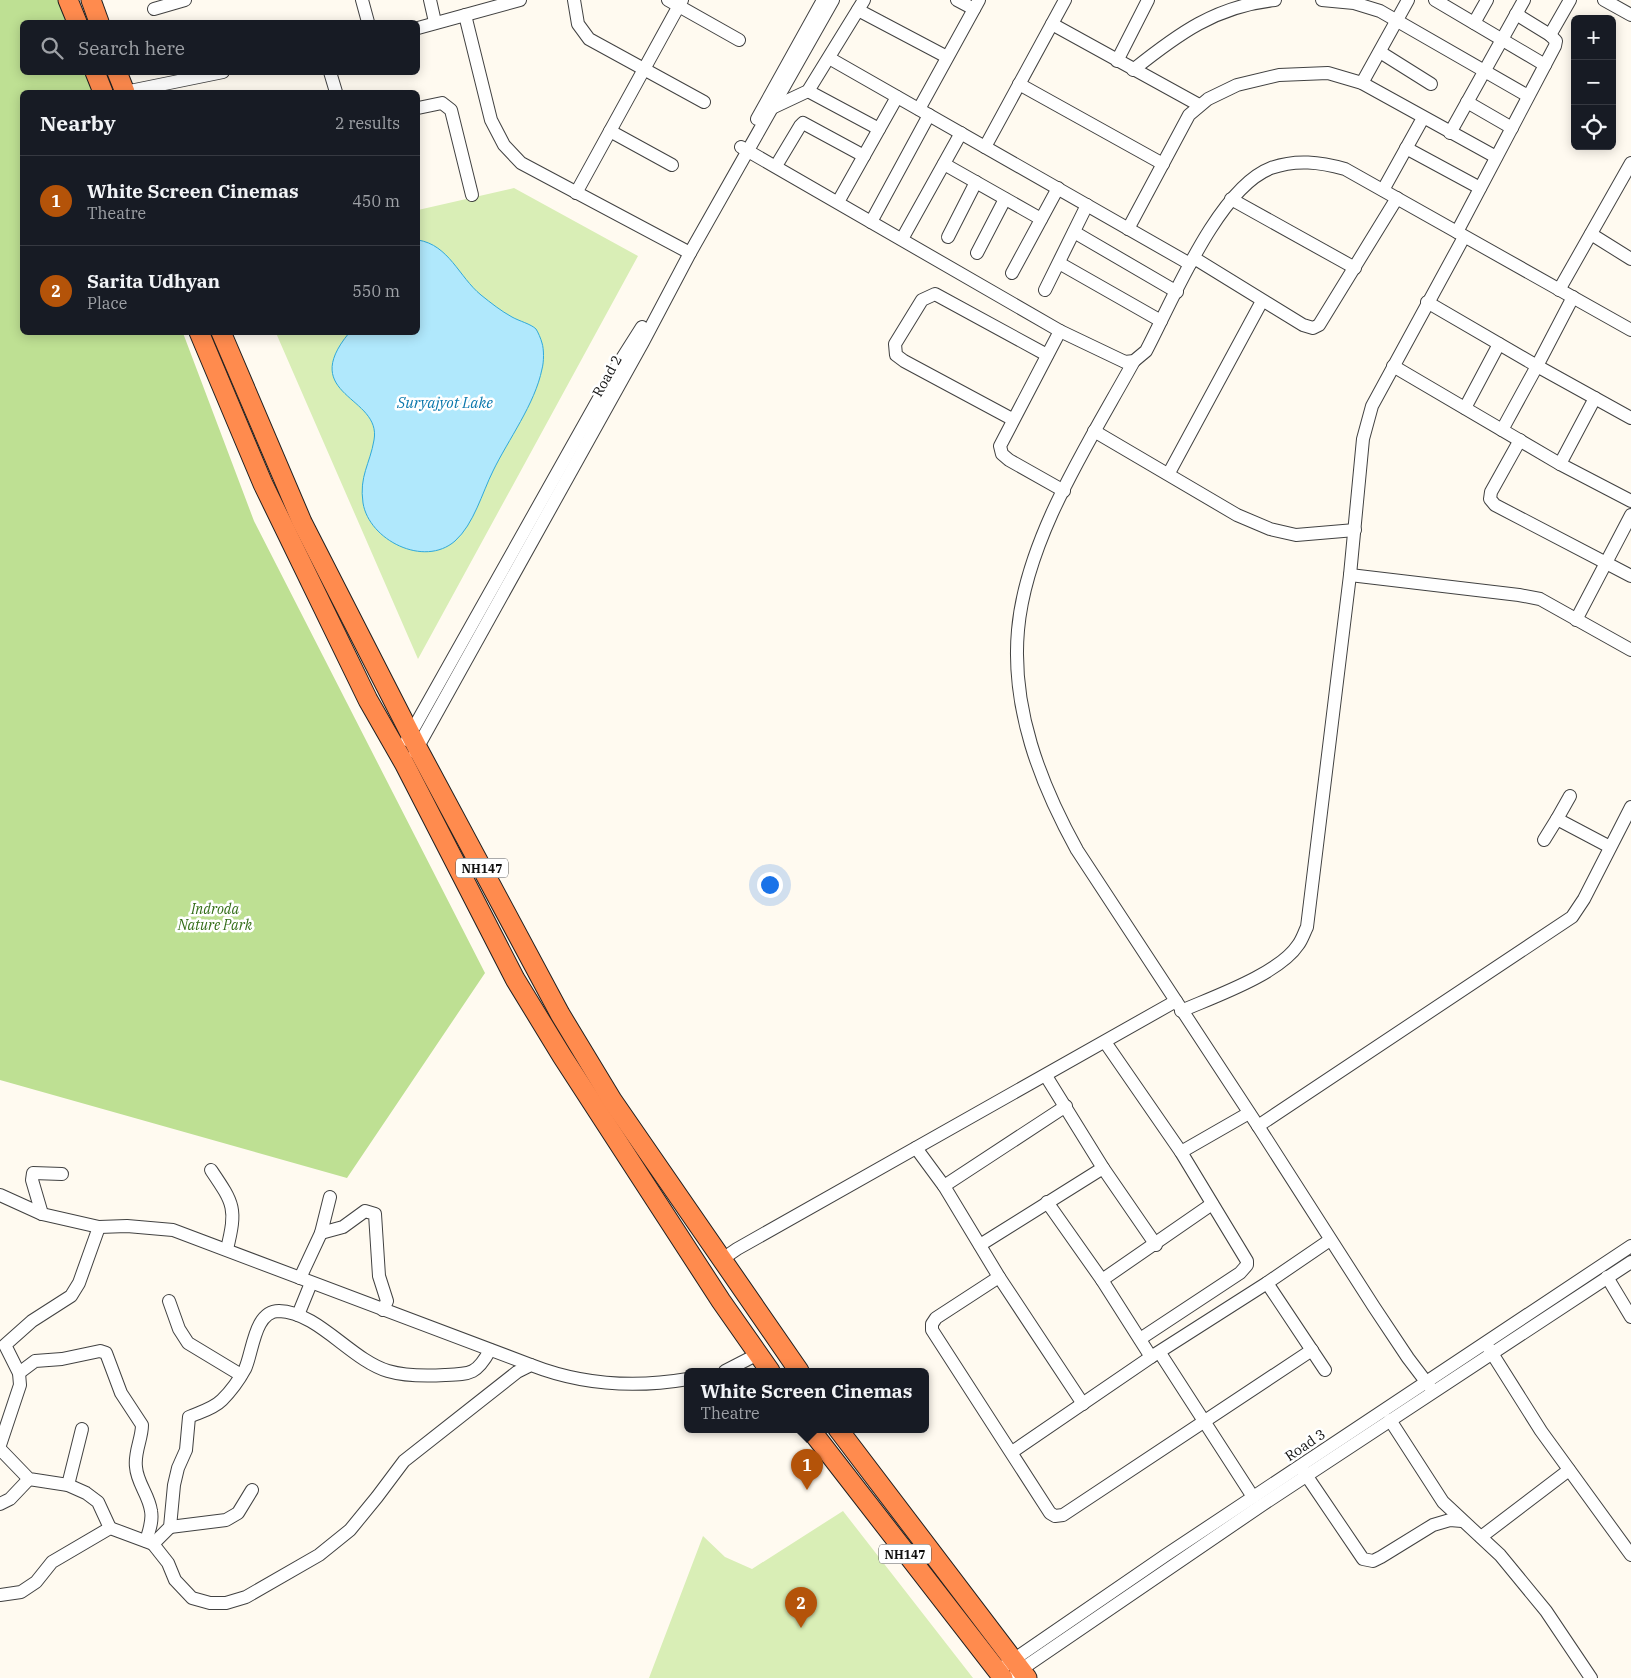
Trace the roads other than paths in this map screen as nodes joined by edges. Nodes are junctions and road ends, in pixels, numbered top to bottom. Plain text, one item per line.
1 (68, 0) edge
2 (91, 0) edge
3 (185, 0) edge
4 (362, 0) edge
5 (430, 0) edge
6 (520, 0) edge
7 (574, 0) edge
8 (823, 0) edge
9 (832, 0) edge
10 (957, 0) edge
11 (1065, 0) edge
12 (1148, 0) edge
13 (1275, 0) edge
14 (1322, 0) edge
15 (1408, 0) edge
16 (1435, 0) edge
17 (1487, 0) edge
18 (1524, 0) edge
19 (1570, 0) edge
20 (1604, 0) edge
21 (506, 2) edge
22 (677, 2) edge
23 (1449, 3) edge
24 (861, 5) edge
25 (977, 5) edge
26 (154, 9) dead end
27 (1516, 14) junction
28 (465, 15) junction
29 (1631, 15) edge
30 (76, 20) edge
31 (98, 20) edge
32 (367, 20) edge
33 (1397, 21) junction
34 (435, 22) junction
35 (1474, 23) junction
36 (1052, 24) junction
37 (420, 27) edge
38 (1550, 35) junction
39 (739, 40) dead end
40 (1501, 41) junction
41 (1380, 52) junction
42 (947, 57) junction
43 (829, 58) junction
44 (1117, 62) junction
45 (1545, 65) junction
46 (644, 68) junction
47 (1133, 70) junction
48 (1485, 71) junction
49 (96, 75) edge
50 (118, 75) edge
51 (208, 75) edge
52 (331, 75) edge
53 (1362, 83) junction
54 (1019, 84) junction
55 (1432, 84) dead end
56 (102, 90) edge
57 (124, 90) edge
58 (135, 90) edge
59 (335, 90) edge
60 (808, 91) junction
61 (897, 96) junction
62 (1528, 96) junction
63 (704, 102) dead end
64 (1467, 102) junction
65 (1199, 105) junction
66 (774, 107) junction
67 (420, 108) edge
68 (924, 112) junction
69 (1423, 118) junction
70 (879, 128) junction
71 (1512, 128) junction
72 (610, 131) junction
73 (961, 133) junction
74 (1450, 133) junction
75 (985, 147) junction
76 (1406, 148) junction
77 (745, 149) junction
78 (864, 156) junction
79 (1496, 157) junction
80 (944, 164) junction
81 (1163, 164) junction
82 (1631, 164) edge
83 (672, 165) dead end
84 (776, 166) junction
85 (1627, 180) edge
86 (976, 182) junction
87 (1058, 188) junction
88 (1480, 188) junction
89 (1383, 190) junction
90 (576, 193) junction
91 (472, 195) dead end
92 (1397, 198) junction
93 (1005, 199) junction
94 (1231, 199) junction
95 (838, 202) junction
96 (1087, 205) junction
97 (1041, 219) junction
98 (871, 222) junction
99 (1128, 229) junction
100 (1074, 232) junction
101 (1591, 234) junction
102 (1460, 235) junction
103 (948, 237) dead end
104 (902, 239) junction
105 (686, 251) junction
106 (977, 253) dead end
107 (1631, 259) edge
108 (1192, 261) junction
109 (1059, 263) junction
110 (1355, 268) junction
111 (1012, 273) dead end
112 (1045, 290) dead end
113 (1559, 290) junction
114 (1177, 292) junction
115 (1572, 297) junction
116 (1262, 301) junction
117 (1428, 302) junction
118 (1161, 321) junction
119 (1631, 330) edge
120 (1060, 331) junction
121 (199, 335) edge
122 (222, 335) edge
123 (1499, 344) junction
124 (1047, 355) junction
125 (1134, 361) junction
126 (1393, 366) junction
127 (1537, 366) junction
128 (1595, 398) junction
129 (1465, 408) junction
130 (1631, 418) edge
131 (1012, 419) junction
132 (1502, 430) junction
133 (1094, 431) junction
134 (1520, 440) junction
135 (1560, 464) junction
136 (1169, 473) junction
137 (1064, 491) junction
138 (1631, 501) edge
139 (1631, 515) edge
140 (1354, 530) junction
141 (1606, 562) junction
142 (1350, 575) junction
143 (1631, 576) edge
144 (1576, 620) junction
145 (1631, 650) edge
146 (414, 742) junction
147 (400, 757) junction
148 (1570, 796) dead end
149 (1631, 807) edge
150 (1557, 819) junction
151 (1544, 840) dead end
152 (1610, 847) junction
153 (1178, 1006) junction
154 (1105, 1042) junction
155 (1046, 1076) junction
156 (1066, 1106) junction
157 (1249, 1113) junction
158 (1258, 1126) junction
159 (916, 1148) junction
160 (1181, 1152) junction
161 (1103, 1168) junction
162 (211, 1170) dead end
163 (62, 1174) dead end
164 (944, 1186) junction
165 (0, 1196) edge
166 (330, 1197) dead end
167 (1047, 1202) junction
168 (1212, 1204) junction
169 (42, 1214) junction
170 (99, 1226) junction
171 (321, 1233) junction
172 (1330, 1240) junction
173 (980, 1245) junction
174 (1156, 1245) junction
175 (1631, 1246) edge
176 (227, 1249) junction
177 (722, 1260) junction
178 (1631, 1262) edge
179 (1000, 1277) junction
180 (1607, 1277) junction
181 (305, 1280) junction
182 (1102, 1280) junction
183 (1267, 1283) junction
184 (169, 1301) dead end
185 (383, 1310) junction
186 (298, 1315) junction
187 (1631, 1317) edge
188 (1140, 1339) junction
189 (3, 1345) edge
190 (1488, 1348) junction
191 (490, 1350) junction
192 (1312, 1350) junction
193 (787, 1355) junction
194 (1155, 1355) junction
195 (765, 1364) edge
196 (531, 1365) junction
197 (742, 1368) edge
198 (796, 1368) edge
199 (1325, 1370) dead end
200 (19, 1373) junction
201 (241, 1375) junction
202 (684, 1380) edge
203 (1430, 1386) junction
204 (1083, 1404) junction
205 (1390, 1420) junction
206 (1204, 1421) junction
207 (82, 1429) dead end
208 (813, 1433) edge
209 (841, 1433) edge
210 (0, 1447) edge
211 (1012, 1452) junction
212 (1569, 1470) junction
213 (1303, 1471) junction
214 (29, 1479) junction
215 (68, 1485) junction
216 (252, 1490) dead end
217 (1253, 1497) junction
218 (0, 1504) edge
219 (1462, 1520) junction
220 (170, 1527) junction
221 (110, 1528) junction
222 (1481, 1537) junction
223 (149, 1543) junction
224 (1631, 1555) edge
225 (0, 1595) edge
226 (1011, 1672) edge
227 (1591, 1678) edge

1 - 30 highway
2 - 31 highway
3 - 26 street
4 - 32 street
5 - 34 street
6 - 21 street
7 - 46 street
8 - 77 street, Road 2
9 - 66 street, Road 2
10 - 25 street
11 - 36 street
12 - 44 street
13 - 47 street
14 - 33 street
15 - 33 street
16 - 23 street
17 - 35 street
18 - 27 street
19 - 38 street
20 - 29 street
21 - 28 street
22 - 39 street
22 - 46 street
23 - 35 street
24 - 42 street
24 - 43 street
25 - 42 street
27 - 38 street
27 - 40 street
28 - 34 street
28 - 90 street
33 - 41 street
33 - 48 street
34 - 37 street
35 - 40 street
36 - 44 street
36 - 54 street
38 - 45 street
40 - 45 street
40 - 48 street
41 - 53 street
41 - 55 street
42 - 68 street
43 - 60 street
43 - 61 street
44 - 47 street
45 - 62 street
46 - 63 street
46 - 72 street
47 - 65 street
48 - 62 street
48 - 64 street
49 - 56 highway
50 - 57 highway
51 - 58 street
52 - 59 street
53 - 65 street
53 - 69 street
54 - 75 street
54 - 81 street
60 - 66 street
60 - 70 street
61 - 68 street
61 - 70 street
62 - 71 street
64 - 71 street
64 - 74 street
65 - 81 street
66 - 77 street, Road 2
67 - 91 street
68 - 73 street
68 - 98 street
69 - 74 street
69 - 76 street
70 - 78 street
71 - 79 street
72 - 83 street
72 - 90 street
73 - 75 street
73 - 80 street
74 - 79 street
75 - 87 street
76 - 88 street
76 - 89 street
77 - 84 street
77 - 105 street, Road 2
78 - 84 street
78 - 95 street
79 - 88 street
80 - 86 street
80 - 104 street
81 - 99 street
82 - 85 street
84 - 95 street
85 - 101 street
86 - 93 street
86 - 103 street
87 - 96 street
87 - 97 street
88 - 102 street
89 - 92 street
89 - 94 street
90 - 105 street
92 - 102 street
92 - 110 street
93 - 97 street
93 - 106 street
94 - 108 street
94 - 110 street
95 - 98 street
96 - 99 street
96 - 100 street
97 - 111 street
98 - 104 street
99 - 108 street
100 - 109 street
100 - 114 street
101 - 107 street
101 - 113 street
102 - 113 street
102 - 117 street
104 - 120 street
105 - 146 street, Road 2
108 - 114 street
108 - 116 street
109 - 112 street
109 - 118 street
110 - 116 street
113 - 115 street
114 - 118 street
115 - 119 street
115 - 127 street
116 - 136 street
117 - 123 street
117 - 126 street
118 - 125 street
120 - 124 street
120 - 125 street
121 - 147 highway, NH147
122 - 146 highway, NH147
123 - 127 street
123 - 129 street
124 - 131 street
124 - 131 street
125 - 133 street
126 - 129 street
126 - 140 street
127 - 128 street
127 - 132 street
128 - 130 street
128 - 135 street
129 - 132 street
131 - 137 street
132 - 134 street
133 - 136 street
133 - 137 street
134 - 135 street
134 - 141 street
135 - 138 street
136 - 140 street
137 - 153 street
139 - 141 street
140 - 142 street
141 - 143 street
141 - 144 street
142 - 144 street
142 - 153 street
144 - 145 street
146 - 147 street, Road 2
146 - 177 highway, NH147
147 - 195 highway, NH147
148 - 150 street
149 - 152 street
150 - 151 street
150 - 152 street
152 - 158 street
153 - 154 street
153 - 157 street
154 - 155 street
154 - 160 street
155 - 156 street
155 - 159 street
156 - 161 street
156 - 164 street
157 - 158 street
157 - 160 street
158 - 172 street
159 - 164 street
159 - 177 street
160 - 168 street
161 - 167 street
161 - 174 street
162 - 176 street
163 - 169 street
164 - 173 street
165 - 169 street
166 - 171 street
167 - 173 street
167 - 182 street
168 - 174 street
168 - 188 street
169 - 170 street
170 - 176 street
170 - 189 street
171 - 181 street
171 - 185 street
172 - 183 street
172 - 203 street
173 - 179 street
174 - 182 street
175 - 190 street, Road 3
176 - 181 street
177 - 193 highway, NH147
178 - 180 street, Road 3
179 - 204 street
179 - 211 street
180 - 187 street
180 - 190 street, Road 3
181 - 185 street
181 - 186 street
182 - 188 street
183 - 192 street
183 - 194 street
184 - 201 street
185 - 191 street
186 - 191 street
186 - 201 street
188 - 194 street
189 - 200 street
190 - 203 street, Road 3
190 - 212 street
191 - 196 street
192 - 199 street
192 - 206 street
193 - 195 highway
193 - 198 highway, NH147
194 - 204 street
194 - 206 street
195 - 197 street
196 - 202 street
196 - 223 street
200 - 210 street
200 - 223 street
201 - 220 street
203 - 205 street, Road 3
203 - 213 street, Road 3
204 - 211 street
205 - 213 street, Road 3
205 - 219 street
206 - 211 street
206 - 217 street
207 - 215 street
208 - 226 highway, NH147
209 - 226 highway, NH147
210 - 214 street
212 - 222 street
212 - 224 street
213 - 217 street, Road 3
213 - 219 street
213 - 226 street, Road 3
214 - 215 street
214 - 218 street
215 - 221 street
216 - 220 street
217 - 226 street, Road 3
219 - 222 street
220 - 223 street
221 - 223 street
221 - 225 street
222 - 227 street

